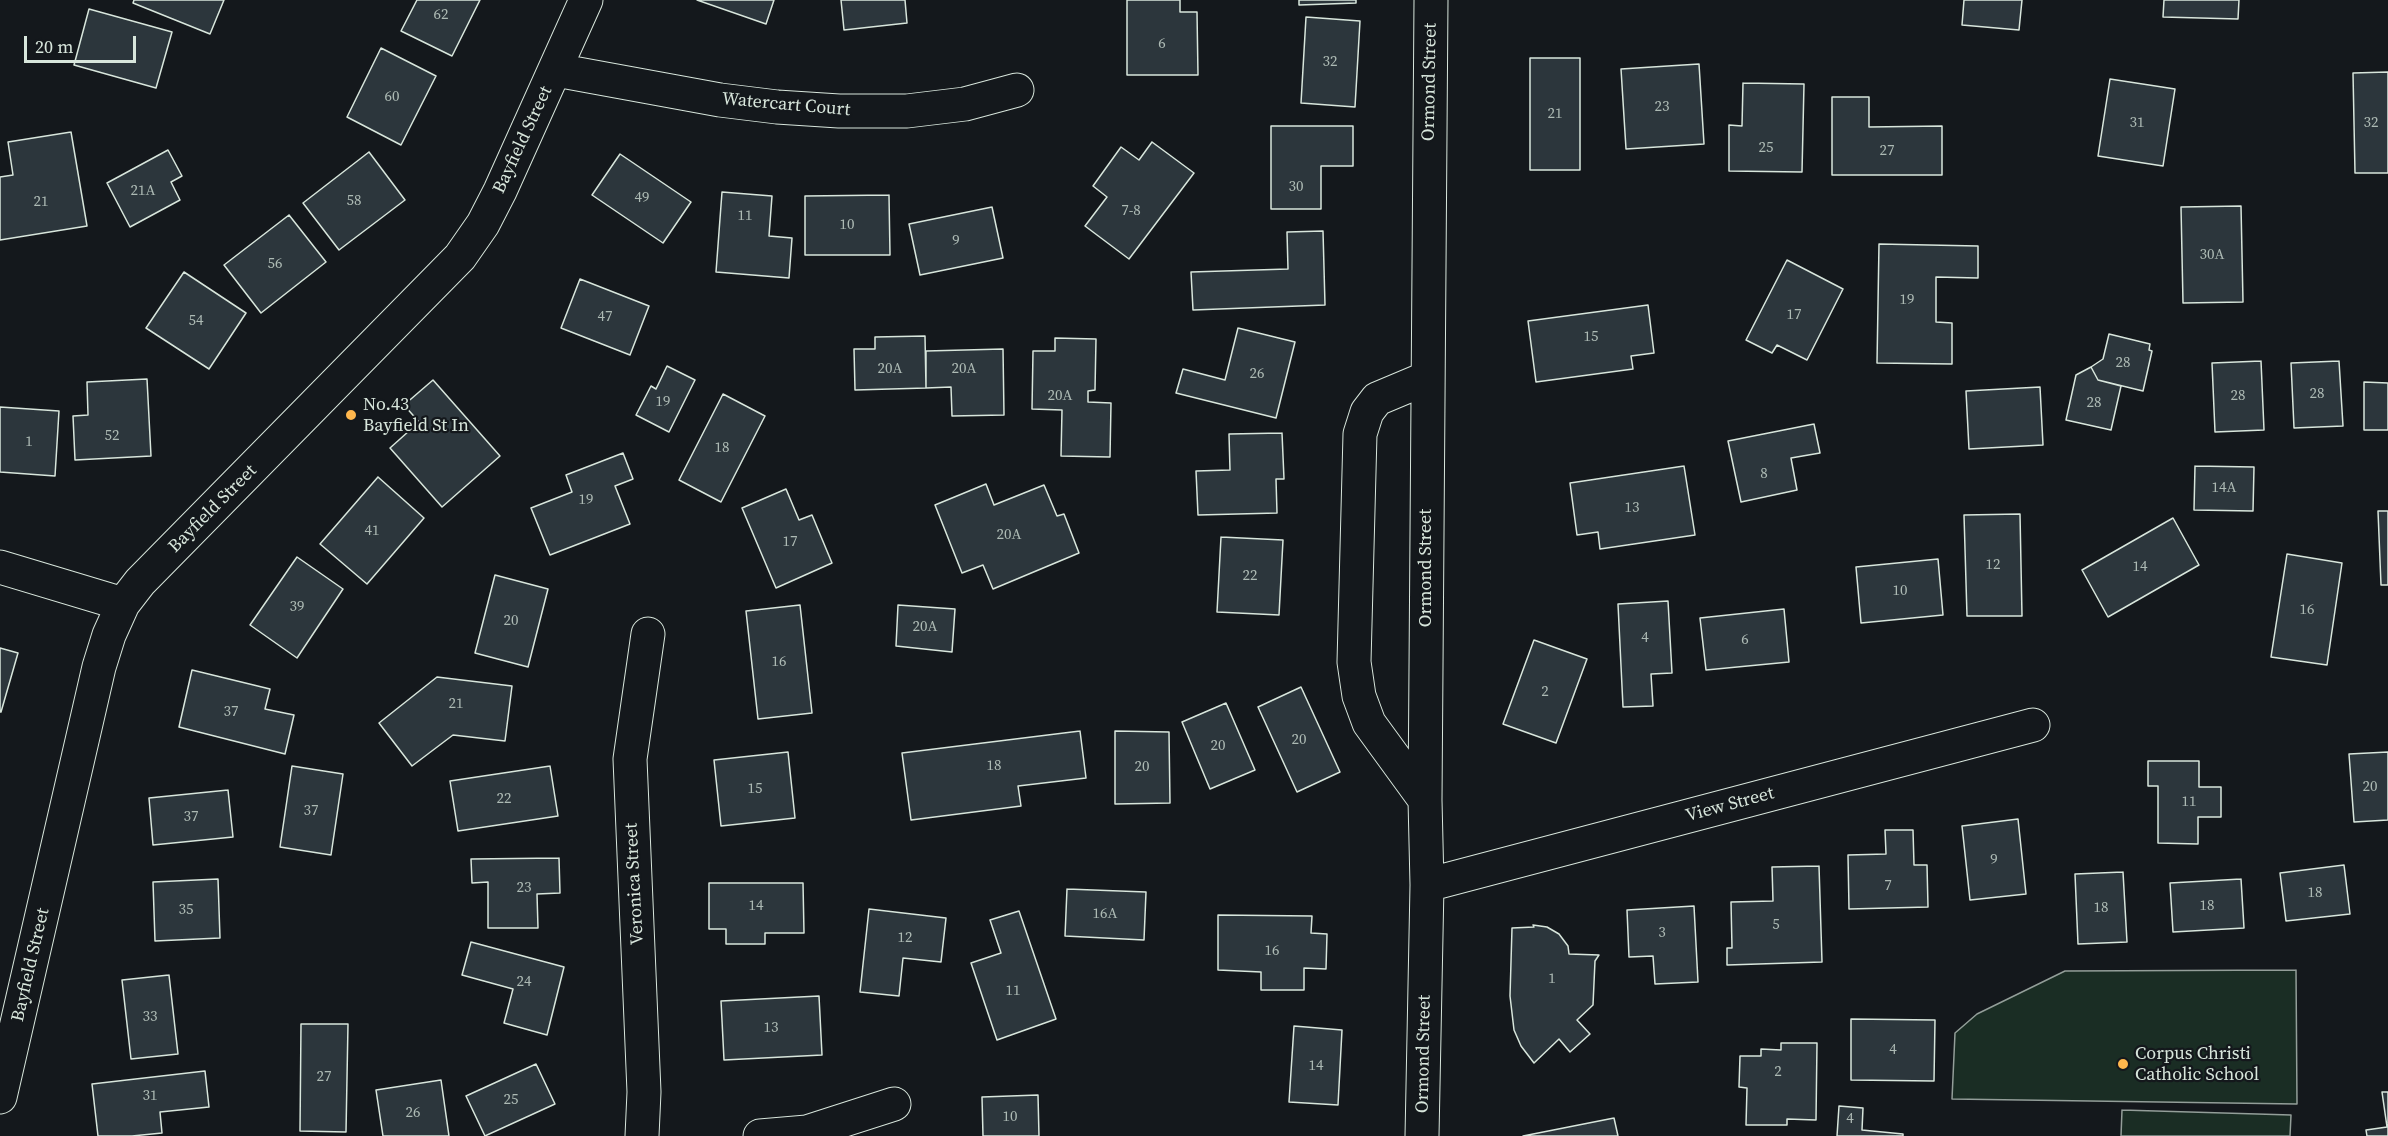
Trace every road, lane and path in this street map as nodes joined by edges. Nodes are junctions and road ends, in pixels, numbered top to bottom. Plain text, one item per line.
1 (586, 0) edge
2 (1431, 0) edge
3 (556, 70) junction
4 (1017, 90) dead end
5 (1427, 378) junction
6 (0, 567) edge
7 (123, 604) junction
8 (648, 634) dead end
9 (2032, 725) dead end
10 (1425, 800) junction
11 (1427, 885) junction
12 (0, 1097) edge
13 (894, 1104) dead end
14 (642, 1136) edge
15 (760, 1136) edge
16 (1422, 1136) edge

1 - 3 street, Bayfield Street
2 - 5 street, Ormond Street
3 - 4 street, Watercart Court
3 - 7 street, Bayfield Street
5 - 10 street, Ormond Street
5 - 10 street
6 - 7 street
7 - 12 street, Bayfield Street
8 - 14 street, Veronica Street
9 - 11 street, View Street
10 - 11 street, Ormond Street
11 - 16 street, Ormond Street
13 - 15 street

